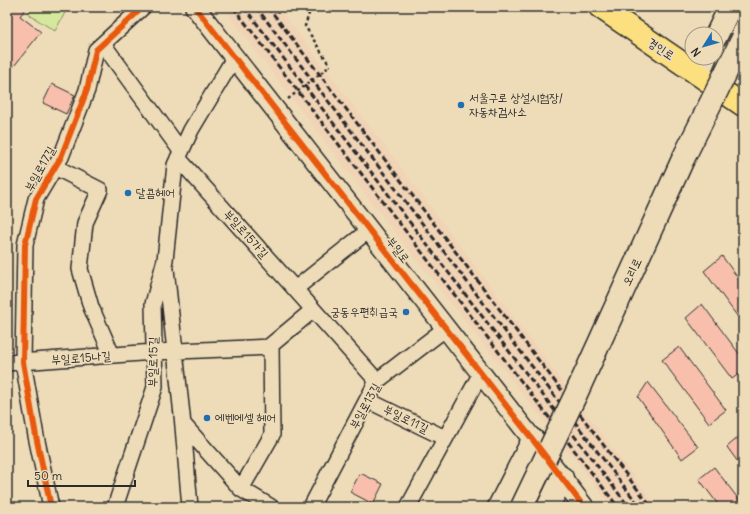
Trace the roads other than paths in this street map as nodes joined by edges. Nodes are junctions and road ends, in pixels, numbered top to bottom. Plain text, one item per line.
1 (143, 7) edge
2 (195, 7) edge
3 (600, 7) edge
4 (730, 7) edge
5 (721, 26) edge
6 (743, 38) edge
7 (103, 44) junction
8 (684, 56) edge
9 (234, 58) junction
10 (701, 66) edge
11 (742, 102) edge
12 (180, 154) junction
13 (55, 167) junction
14 (369, 230) junction
15 (165, 260) junction
16 (295, 289) junction
17 (314, 310) junction
18 (446, 328) junction
19 (271, 347) junction
20 (175, 351) junction
21 (154, 352) junction
22 (112, 355) junction
23 (23, 362) junction
24 (7, 363) edge
25 (481, 373) junction
26 (377, 382) junction
27 (367, 400) junction
28 (183, 424) junction
29 (445, 438) junction
30 (533, 440) junction
31 (562, 478) junction
32 (241, 489) junction
33 (51, 507) edge
34 (115, 507) edge
35 (190, 507) edge
36 (272, 507) edge
37 (311, 507) edge
38 (408, 507) edge
39 (499, 507) edge
40 (522, 507) edge
41 (548, 507) edge
42 (584, 507) edge

1 - 7 street, 부일로17길
2 - 9 street, 부일로
3 - 8 main road, 경인로
4 - 5 main road
6 - 40 main road, 오리로, bridge
7 - 12 street
7 - 13 street, 부일로17길
9 - 12 street, 부일로15길
9 - 14 street, 부일로
10 - 11 main road, 경인로
12 - 15 street, 부일로15길
12 - 16 street, 부일로15가길
13 - 22 street, 부일로17길
13 - 23 street, 부일로17길
14 - 16 street
14 - 18 street, 부일로
15 - 20 street, 부일로15길
15 - 21 street, 부일로15길
16 - 17 street, 부일로15가길
17 - 19 street
17 - 26 street, 부일로15가길
18 - 25 street, 부일로
18 - 26 street, 부일로13길
19 - 20 street
19 - 32 street
20 - 21 street
20 - 28 street, 부일로15길
21 - 22 street, 부일로15나길
21 - 34 street, 부일로15길
22 - 23 street, 부일로15나길
23 - 24 street, 부일로15나길
23 - 33 street, 부일로17길
25 - 29 street
25 - 30 street, 부일로
26 - 27 street, 부일로13길
27 - 29 street, 부일로11길
27 - 37 street, 부일로13길
28 - 32 street
28 - 35 street, 부일로15길
29 - 38 street
30 - 31 street, 부일로
30 - 39 main road
31 - 41 main road
31 - 42 street, 부일로
32 - 36 street

